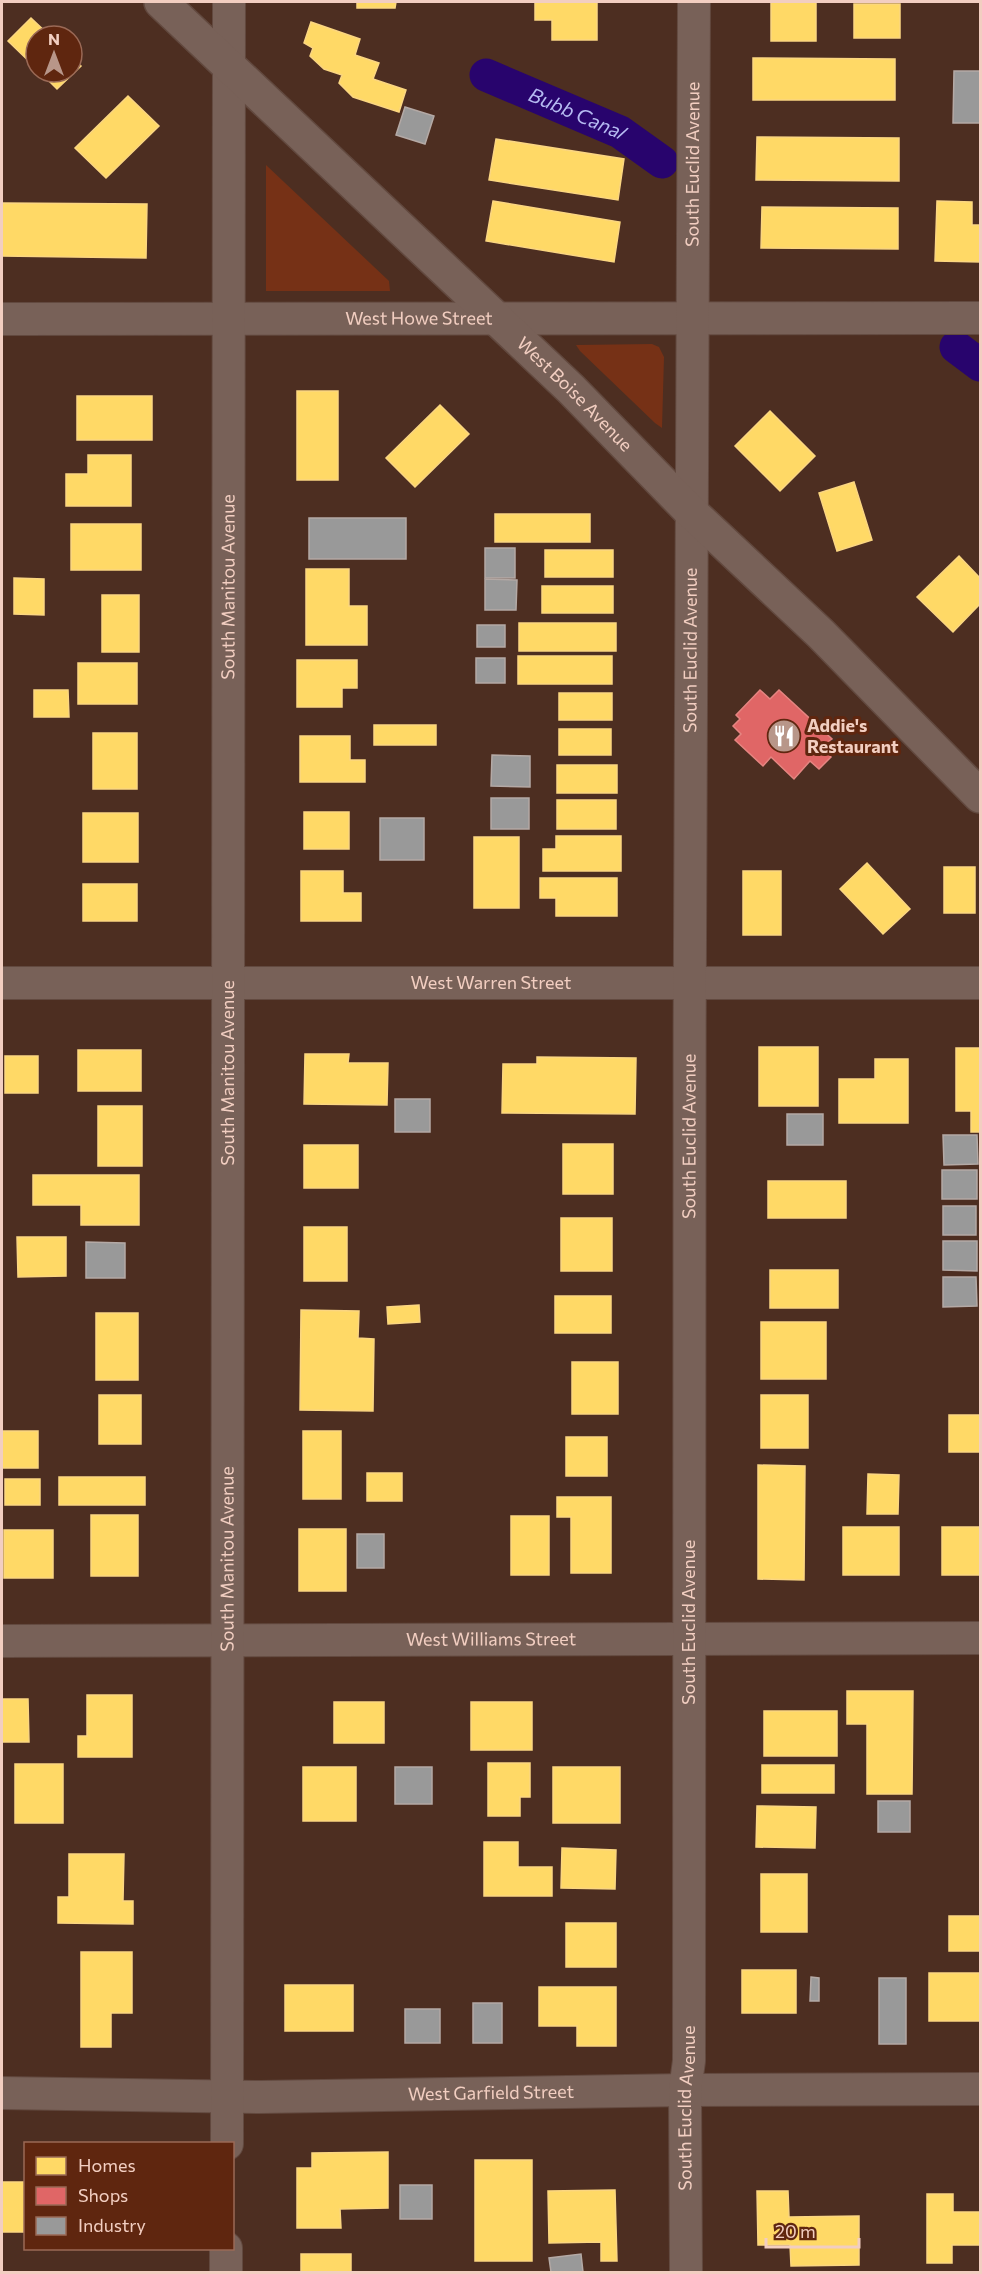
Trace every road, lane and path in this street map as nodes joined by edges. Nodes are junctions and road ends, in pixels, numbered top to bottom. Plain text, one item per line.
1 (161, 2) edge
2 (229, 2) edge
3 (694, 2) edge
4 (229, 65) junction
5 (496, 318) junction
6 (693, 318) junction
7 (981, 318) edge
8 (2, 319) edge
9 (229, 319) junction
10 (690, 511) junction
11 (981, 796) edge
12 (2, 983) edge
13 (228, 983) junction
14 (691, 983) junction
15 (981, 983) edge
16 (689, 1638) junction
17 (981, 1638) edge
18 (227, 1640) junction
19 (2, 1641) edge
20 (981, 2088) edge
21 (685, 2090) junction
22 (2, 2093) edge
23 (227, 2097) junction
24 (227, 2142) edge
25 (226, 2250) edge
26 (226, 2272) edge
27 (686, 2272) edge

1 - 4 street, West Boise Avenue
2 - 4 street, South Manitou Avenue
3 - 6 street, South Euclid Avenue
4 - 5 street, West Boise Avenue
4 - 9 street, South Manitou Avenue
5 - 6 street, West Howe Street
5 - 9 street, West Howe Street
5 - 10 street, West Boise Avenue
6 - 7 street, West Howe Street
6 - 10 street, South Euclid Avenue
8 - 9 street, West Howe Street
9 - 13 street, South Manitou Avenue
10 - 11 street, West Boise Avenue
10 - 14 street, South Euclid Avenue
12 - 13 street, West Warren Street
13 - 14 street, West Warren Street
13 - 18 street, South Manitou Avenue
14 - 15 street, West Warren Street
14 - 16 street, South Euclid Avenue
16 - 17 street, West Williams Street
16 - 18 street, West Williams Street
16 - 21 street, South Euclid Avenue
18 - 19 street, West Williams Street
18 - 23 street, South Manitou Avenue
20 - 21 street, West Garfield Street
21 - 23 street, West Garfield Street
21 - 27 street, South Euclid Avenue
22 - 23 street, West Garfield Street
23 - 24 street, South Manitou Avenue
25 - 26 street

